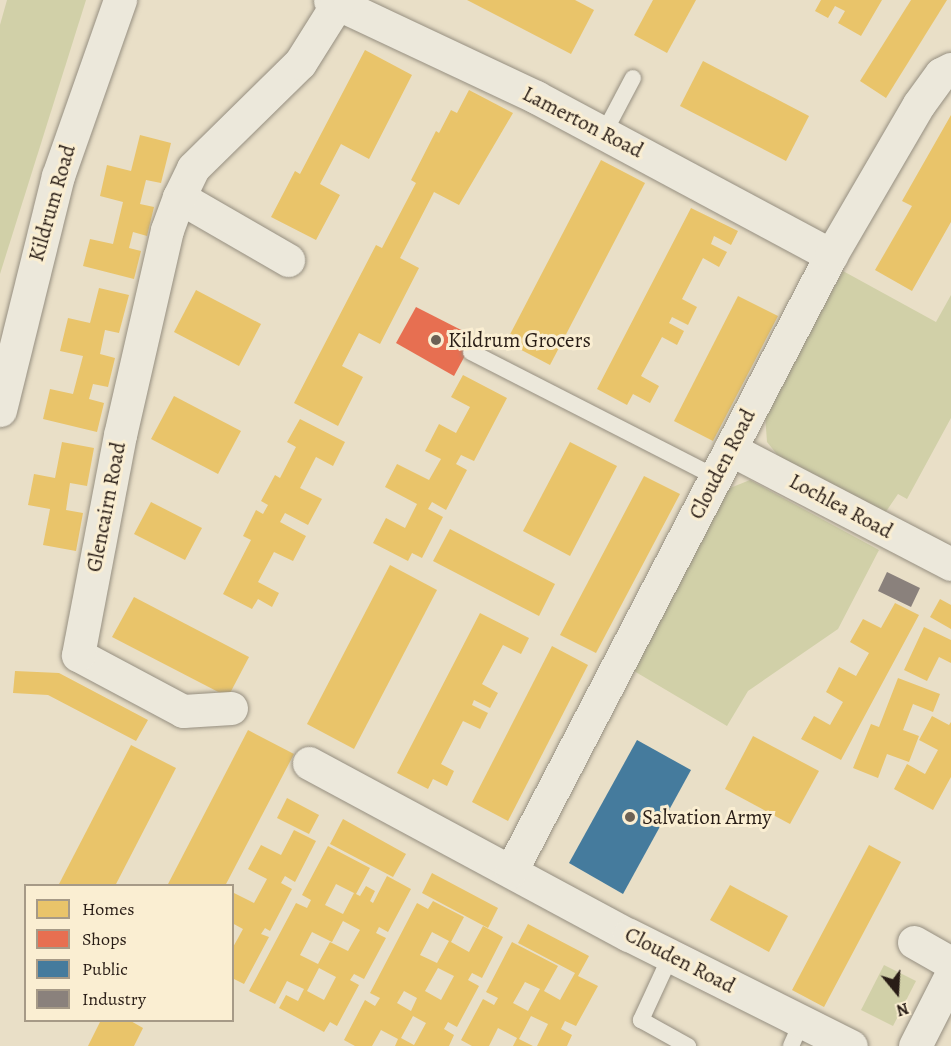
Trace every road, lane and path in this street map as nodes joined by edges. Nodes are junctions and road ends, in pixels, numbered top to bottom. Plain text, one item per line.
1 (120, 0) edge
2 (333, 2) edge
3 (951, 69) edge
4 (633, 78) dead end
5 (604, 133) junction
6 (179, 198) junction
7 (831, 255) junction
8 (288, 260) dead end
9 (471, 352) dead end
10 (5, 357) edge
11 (0, 410) edge
12 (730, 449) junction
13 (715, 477) junction
14 (951, 564) edge
15 (231, 708) dead end
16 (309, 763) dead end
17 (511, 871) junction
18 (914, 942) dead end
19 (671, 955) junction
20 (951, 963) edge
21 (951, 975) edge
22 (796, 1034) edge
23 (688, 1046) edge
24 (851, 1046) edge
25 (915, 1046) edge

1 - 10 street, Kildrum Road
2 - 5 street, Lamerton Road
2 - 6 street, Glencairn Road
3 - 7 street, Clouden Road
4 - 5 lane
5 - 7 street, Lamerton Road
6 - 8 street
6 - 15 street, Glencairn Road
7 - 12 street, Clouden Road
9 - 13 lane
10 - 11 street, Kildrum Road
12 - 13 street, Clouden Road
12 - 14 street, Lochlea Road
13 - 17 street, Clouden Road
16 - 17 street, Clouden Road
17 - 19 street, Clouden Road
18 - 20 street
19 - 22 street, Clouden Road
19 - 23 lane
21 - 25 street
22 - 24 street, Clouden Road

